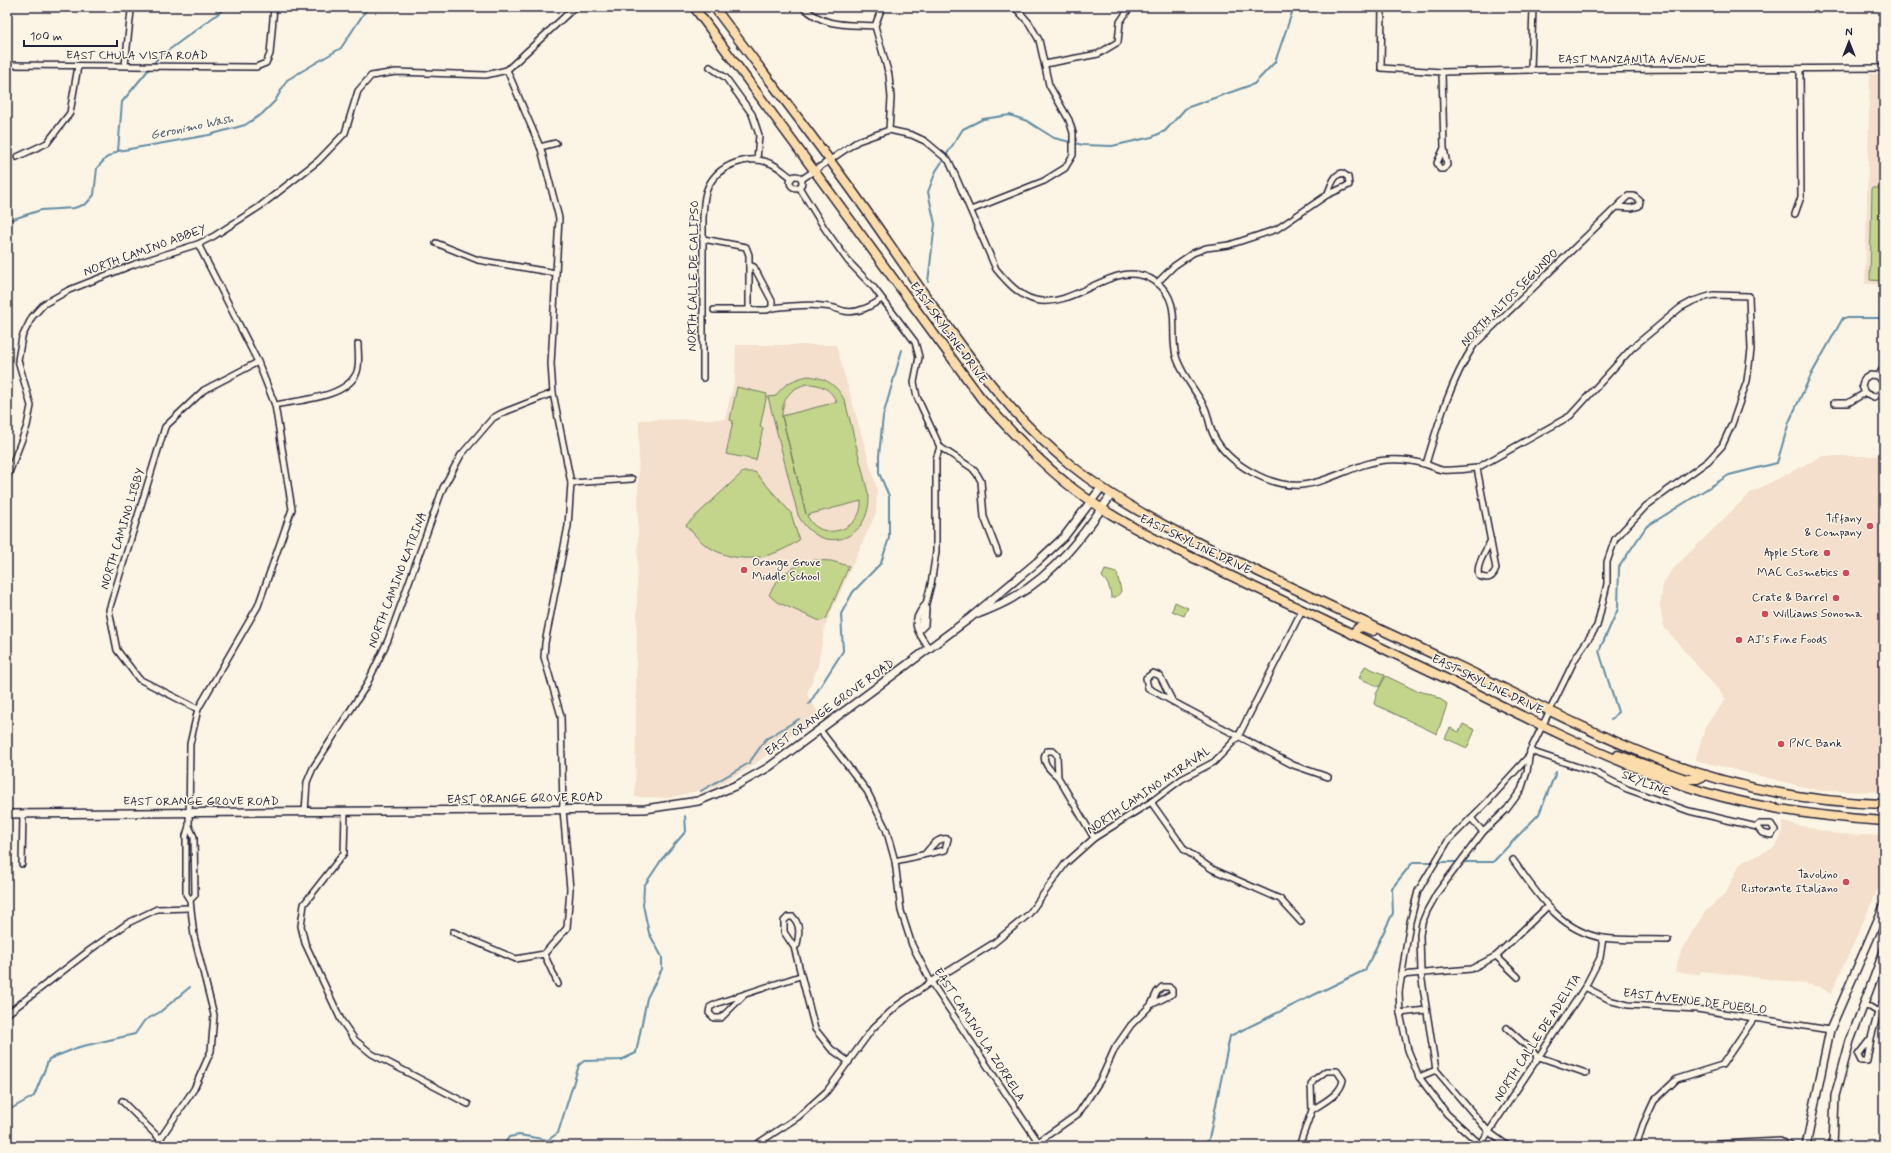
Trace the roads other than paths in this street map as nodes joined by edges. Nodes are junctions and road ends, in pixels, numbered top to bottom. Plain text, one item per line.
1 (133, 7) edge
2 (274, 7) edge
3 (575, 7) edge
4 (694, 7) edge
5 (714, 7) edge
6 (803, 7) edge
7 (882, 7) edge
8 (1015, 7) edge
9 (1130, 7) edge
10 (1382, 7) edge
11 (1533, 7) edge
12 (875, 26) junction
13 (1045, 64) junction
14 (7, 65) edge
15 (126, 65) junction
16 (78, 66) junction
17 (710, 67) dead end
18 (1884, 68) edge
19 (1800, 69) junction
20 (507, 70) junction
21 (1531, 70) junction
22 (1442, 72) junction
23 (889, 130) junction
24 (556, 143) dead end
25 (540, 147) junction
26 (1444, 148) dead end
27 (17, 157) dead end
28 (757, 160) junction
29 (830, 160) junction
30 (814, 171) junction
31 (792, 178) junction
32 (802, 179) junction
33 (800, 187) junction
34 (1327, 195) junction
35 (1617, 207) dead end
36 (971, 210) junction
37 (1795, 214) dead end
38 (703, 239) junction
39 (436, 243) dead end
40 (198, 244) junction
41 (749, 265) junction
42 (556, 273) junction
43 (1157, 283) junction
44 (882, 299) junction
45 (772, 308) junction
46 (714, 310) dead end
47 (749, 310) junction
48 (358, 344) dead end
49 (258, 362) junction
50 (1884, 367) edge
51 (1878, 376) junction
52 (703, 378) dead end
53 (1884, 384) edge
54 (1884, 388) edge
55 (553, 393) junction
56 (1865, 393) junction
57 (1834, 403) dead end
58 (274, 405) junction
59 (940, 447) junction
60 (1426, 464) junction
61 (1477, 468) junction
62 (7, 478) edge
63 (632, 479) dead end
64 (571, 483) junction
65 (1101, 488) junction
66 (1111, 495) junction
67 (1091, 502) junction
68 (1102, 509) junction
69 (1491, 540) junction
70 (998, 553) dead end
71 (925, 604) junction
72 (1302, 610) junction
73 (970, 618) junction
74 (919, 631) junction
75 (1352, 634) junction
76 (929, 649) junction
77 (1440, 658) junction
78 (1173, 702) junction
79 (198, 709) junction
80 (1551, 710) junction
81 (1543, 725) junction
82 (820, 730) junction
83 (1238, 737) junction
84 (1583, 744) junction
85 (1530, 753) junction
86 (1706, 775) junction
87 (1058, 777) junction
88 (1328, 777) dead end
89 (1151, 802) junction
90 (1884, 804) edge
91 (563, 810) junction
92 (305, 812) junction
93 (345, 812) junction
94 (189, 813) junction
95 (7, 814) edge
96 (23, 814) junction
97 (1471, 818) junction
98 (1884, 821) edge
99 (189, 826) junction
100 (1757, 827) dead end
101 (1482, 832) junction
102 (1094, 838) junction
103 (925, 854) dead end
104 (1513, 860) dead end
105 (895, 861) junction
106 (22, 864) dead end
107 (190, 900) junction
108 (1884, 906) edge
109 (1546, 907) junction
110 (190, 908) junction
111 (1301, 922) dead end
112 (453, 932) dead end
113 (1604, 938) junction
114 (1668, 940) dead end
115 (794, 947) junction
116 (1884, 951) edge
117 (544, 954) junction
118 (1496, 956) junction
119 (1421, 974) junction
120 (1401, 975) junction
121 (800, 976) junction
122 (1518, 977) dead end
123 (931, 982) junction
124 (558, 984) dead end
125 (1585, 986) junction
126 (745, 994) junction
127 (1884, 1000) edge
128 (1151, 1005) dead end
129 (1863, 1006) junction
130 (1426, 1010) junction
131 (1878, 1012) junction
132 (1400, 1013) junction
133 (7, 1014) edge
134 (1754, 1018) junction
135 (1507, 1028) dead end
136 (1830, 1030) junction
137 (1871, 1038) dead end
138 (1539, 1057) junction
139 (849, 1062) junction
140 (1436, 1070) junction
141 (1586, 1073) dead end
142 (1419, 1077) junction
143 (122, 1101) dead end
144 (468, 1104) dead end
145 (1312, 1110) junction
146 (1489, 1132) junction
147 (160, 1139) junction
148 (1039, 1144) edge
149 (1481, 1145) edge
150 (158, 1146) edge
151 (754, 1146) edge
152 (1028, 1146) edge
153 (1299, 1146) edge
154 (1508, 1146) edge
155 (1636, 1146) edge
156 (1681, 1146) edge
157 (1790, 1146) edge
158 (1806, 1146) edge
159 (1832, 1146) edge

1 - 15 street
2 - 15 street, EAST CHULA VISTA ROAD
3 - 20 street
4 - 30 main road, EAST SKYLINE DRIVE
5 - 29 main road, EAST SKYLINE DRIVE
6 - 12 street
7 - 12 street
8 - 13 street
9 - 13 street
10 - 22 street, EAST MANZANITA AVENUE
11 - 21 street
12 - 23 street
13 - 36 street
14 - 16 street, EAST CHULA VISTA ROAD
15 - 16 street, EAST CHULA VISTA ROAD
16 - 27 street
17 - 28 street
18 - 19 street, EAST MANZANITA AVENUE
19 - 21 street, EAST MANZANITA AVENUE
19 - 37 street
20 - 25 street
20 - 40 street, NORTH CAMINO ABBEY
21 - 22 street, EAST MANZANITA AVENUE
22 - 26 street
23 - 29 street
23 - 36 street
24 - 25 street
25 - 42 street
28 - 31 street
28 - 38 street, NORTH CALLE DE CALIPSO
29 - 30 street
29 - 65 main road, EAST SKYLINE DRIVE
30 - 32 street
30 - 67 main road, EAST SKYLINE DRIVE
31 - 32 street
31 - 33 street
32 - 33 street
33 - 44 street
34 - 34 street
34 - 43 street
35 - 60 street, NORTH ALTOS SEGUNDO
36 - 43 street
38 - 41 street
38 - 52 street, NORTH CALLE DE CALIPSO
39 - 42 street
40 - 49 street
40 - 62 street, NORTH CAMINO ABBEY
41 - 45 street
41 - 47 street
42 - 55 street
43 - 60 street
44 - 45 street
44 - 59 street
45 - 47 street
46 - 47 street
48 - 58 street
49 - 58 street
49 - 79 street, NORTH CAMINO LIBBY
50 - 51 street
51 - 53 street
51 - 56 street
54 - 56 street
55 - 64 street
55 - 92 street, NORTH CAMINO KATRINA
56 - 57 street
58 - 79 street
59 - 70 street
59 - 71 street
60 - 61 street
61 - 69 street
61 - 80 street
63 - 64 street
64 - 91 street
65 - 66 main road, EAST SKYLINE DRIVE
65 - 67 main road, EAST ORANGE GROVE ROAD
66 - 68 main road, EAST ORANGE GROVE ROAD
66 - 77 main road, EAST SKYLINE DRIVE
67 - 68 main road, EAST SKYLINE DRIVE
67 - 73 main road, EAST ORANGE GROVE ROAD
68 - 72 main road, EAST SKYLINE DRIVE
68 - 73 main road, EAST ORANGE GROVE ROAD
69 - 69 street
71 - 74 street
71 - 74 street
72 - 75 main road, EAST SKYLINE DRIVE
72 - 83 street, NORTH CAMINO MIRAVAL
73 - 76 main road, EAST ORANGE GROVE ROAD
74 - 76 street
75 - 77 main road
75 - 81 main road, EAST SKYLINE DRIVE
76 - 82 main road, EAST ORANGE GROVE ROAD
77 - 80 main road, EAST SKYLINE DRIVE
78 - 78 street
78 - 83 street
79 - 94 street
80 - 81 street
80 - 86 main road, EAST SKYLINE DRIVE
81 - 84 main road, EAST SKYLINE DRIVE
81 - 85 street
82 - 91 main road, EAST ORANGE GROVE ROAD
82 - 105 street, EAST CAMINO LA ZORRELA
83 - 88 street
83 - 89 street, NORTH CAMINO MIRAVAL
84 - 86 main road
84 - 98 main road, EAST SKYLINE DRIVE
85 - 97 street
85 - 100 street, SKYLINE
85 - 101 street
86 - 90 main road, EAST SKYLINE DRIVE
87 - 87 street
87 - 102 street
89 - 102 street, NORTH CAMINO MIRAVAL
89 - 111 street
91 - 93 main road, EAST ORANGE GROVE ROAD
91 - 117 street
92 - 93 main road, EAST ORANGE GROVE ROAD
92 - 94 main road, EAST ORANGE GROVE ROAD
93 - 144 street
94 - 96 main road, EAST ORANGE GROVE ROAD
94 - 99 street
95 - 96 main road, EAST ORANGE GROVE ROAD
96 - 106 street
97 - 101 street
97 - 120 street
99 - 107 street
99 - 107 street
101 - 119 street
102 - 123 street, NORTH CAMINO MIRAVAL
103 - 105 street
104 - 109 street
105 - 123 street, EAST CAMINO LA ZORRELA
107 - 110 street
108 - 136 main road
109 - 113 street
109 - 118 street
110 - 133 street
110 - 147 street
112 - 117 street
113 - 114 street
113 - 125 street, NORTH CALLE DE ADELITA
115 - 115 street
115 - 121 street
116 - 129 main road
117 - 124 street
118 - 119 street
118 - 122 street
119 - 120 street
119 - 130 street
120 - 132 street
121 - 126 street
121 - 139 street
123 - 139 street, NORTH CAMINO MIRAVAL
123 - 148 street, EAST CAMINO LA ZORRELA
125 - 134 street, EAST AVENUE DE PUEBLO
125 - 138 street, NORTH CALLE DE ADELITA
126 - 126 street
127 - 131 street
128 - 148 street
129 - 131 street
129 - 159 main road
130 - 132 street
130 - 140 street
131 - 137 street
132 - 142 street
134 - 136 street, EAST AVENUE DE PUEBLO
134 - 155 street
135 - 138 street
136 - 158 main road
138 - 141 street
138 - 146 street, NORTH CALLE DE ADELITA
139 - 151 street, NORTH CAMINO MIRAVAL
140 - 142 street
140 - 146 street
142 - 149 street
143 - 147 street
145 - 145 street
145 - 153 street
146 - 149 street, NORTH CALLE DE ADELITA
146 - 154 street
147 - 150 street
148 - 152 street
156 - 157 street

